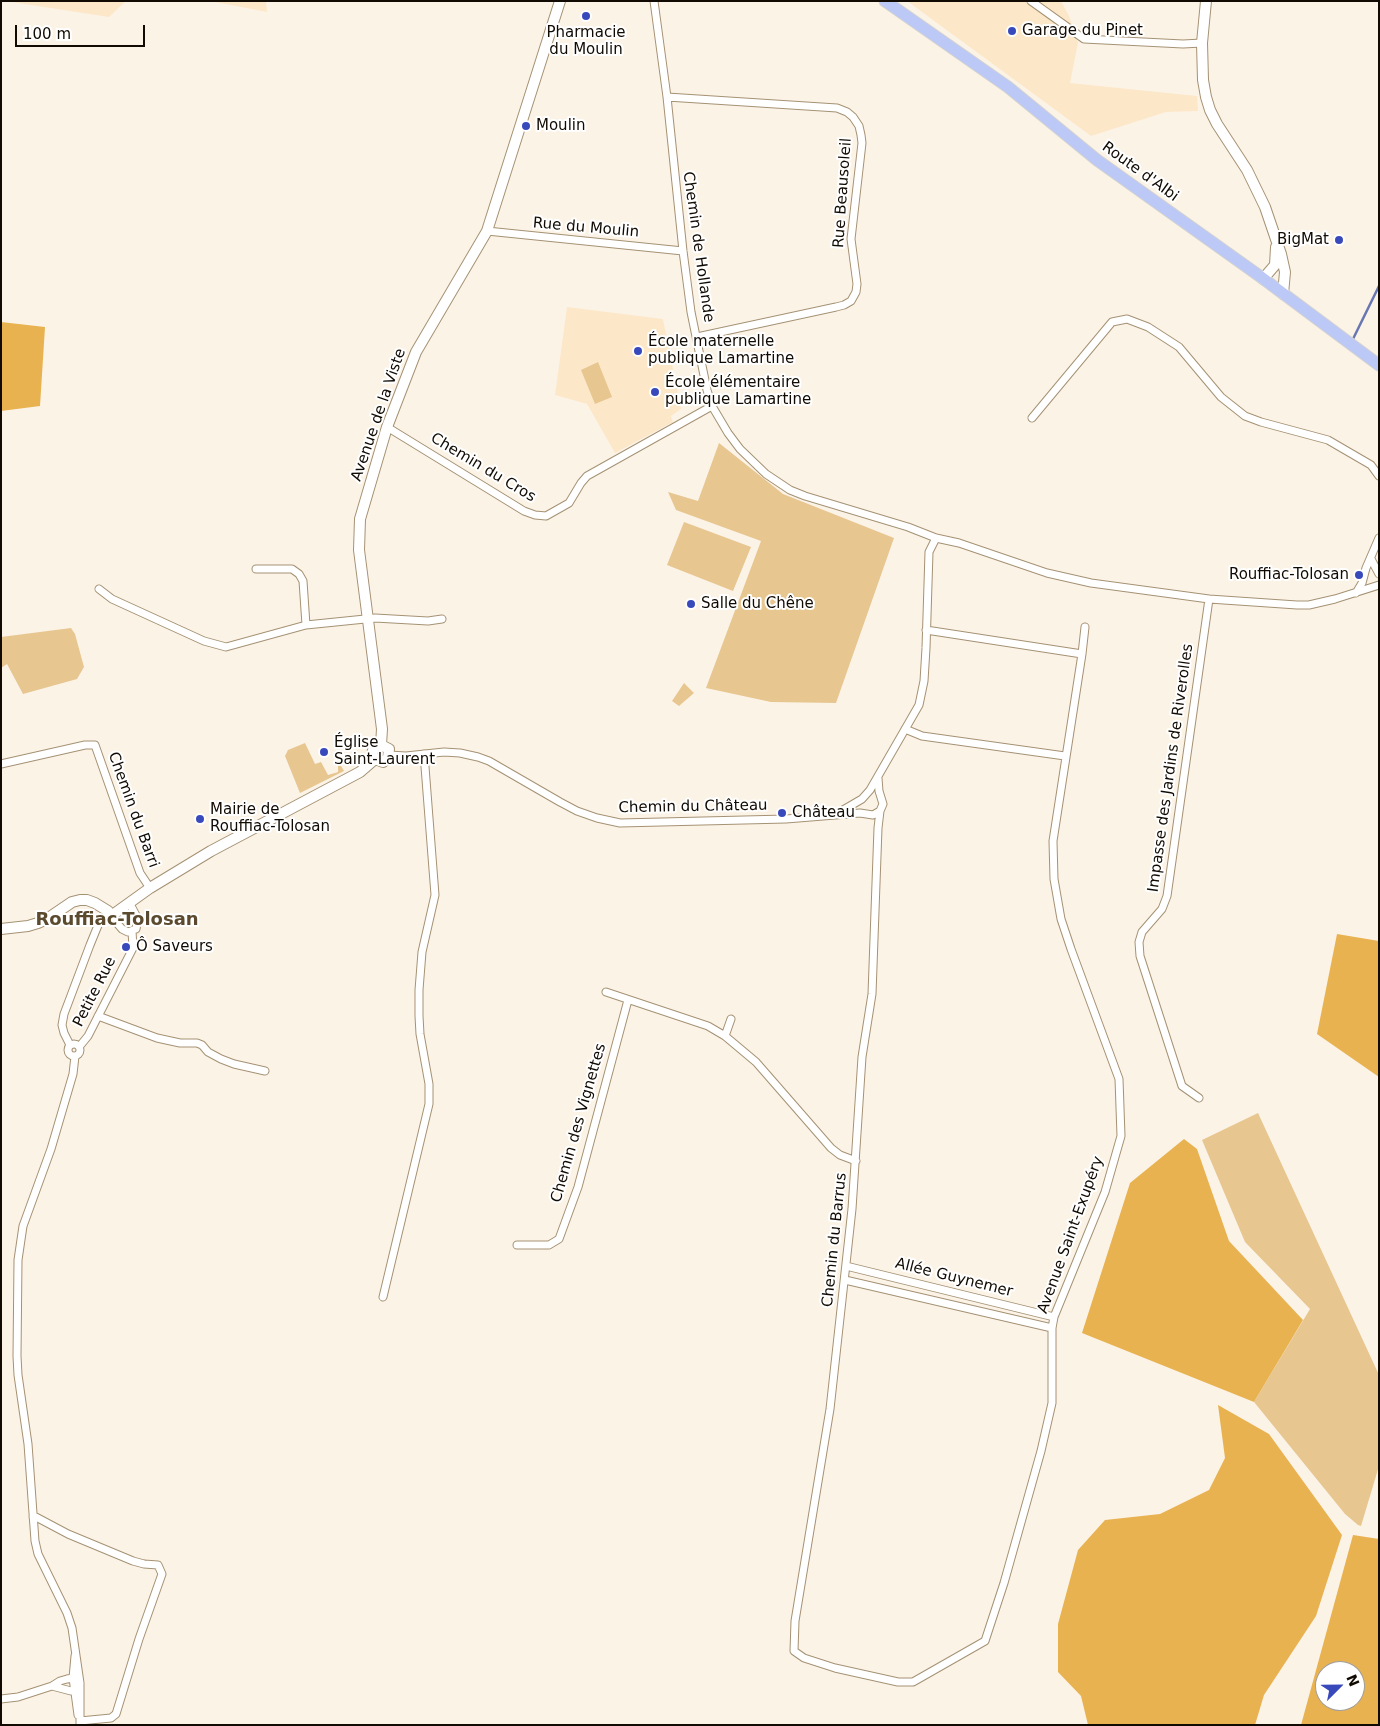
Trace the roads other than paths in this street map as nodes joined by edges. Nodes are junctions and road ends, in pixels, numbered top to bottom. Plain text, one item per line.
1 (560, 1) edge
2 (654, 1) edge
3 (885, 1) edge
4 (1030, 1) edge
5 (1206, 1) edge
6 (1202, 43) junction
7 (667, 97) junction
8 (487, 231) junction
9 (1276, 236) junction
10 (683, 251) junction
11 (1263, 279) junction
12 (1283, 294) junction
13 (697, 337) junction
14 (1379, 365) edge
15 (712, 406) junction
16 (1032, 418) dead end
17 (387, 427) junction
18 (1379, 476) edge
19 (936, 538) junction
20 (1379, 538) edge
21 (1371, 559) junction
22 (256, 569) dead end
23 (1379, 574) edge
24 (1379, 585) edge
25 (99, 589) dead end
26 (1356, 593) junction
27 (1209, 599) junction
28 (368, 619) junction
29 (442, 619) dead end
30 (306, 625) junction
31 (1085, 628) dead end
32 (926, 630) junction
33 (1082, 654) junction
34 (905, 729) junction
35 (381, 745) junction
36 (424, 754) junction
37 (389, 755) junction
38 (1065, 756) junction
39 (375, 759) junction
40 (1, 764) edge
41 (878, 778) junction
42 (864, 797) junction
43 (880, 797) junction
44 (880, 811) junction
45 (868, 814) junction
46 (833, 816) junction
47 (878, 828) junction
48 (150, 888) junction
49 (130, 904) junction
50 (111, 916) junction
51 (1, 929) edge
52 (132, 931) junction
53 (606, 992) dead end
54 (628, 1000) junction
55 (98, 1016) junction
56 (730, 1019) dead end
57 (725, 1036) junction
58 (70, 1045) junction
59 (79, 1047) junction
60 (75, 1056) junction
61 (265, 1071) dead end
62 (1199, 1098) dead end
63 (856, 1160) junction
64 (517, 1245) dead end
65 (846, 1266) junction
66 (845, 1280) junction
67 (383, 1297) dead end
68 (1054, 1317) junction
69 (1052, 1328) junction
70 (33, 1517) junction
71 (794, 1651) joint
72 (75, 1653) junction
73 (73, 1678) junction
74 (80, 1684) junction
75 (52, 1686) junction
76 (74, 1690) junction
77 (1, 1699) edge
78 (80, 1723) edge

1 - 8 street, Avenue de la Viste
2 - 7 street, Chemin de Hollande
3 - 11 main road, Route d'Albi
4 - 6 street
5 - 6 street
6 - 9 street
7 - 10 street, Chemin de Hollande
7 - 13 street, Rue Beausoleil
8 - 10 street, Rue du Moulin
8 - 17 street, Avenue de la Viste
9 - 11 street
9 - 12 street
10 - 13 street, Chemin de Hollande
11 - 12 main road, Route d'Albi
12 - 14 main road, Route d'Albi
13 - 15 street, Chemin de Hollande
15 - 17 street, Chemin du Cros
15 - 19 street, Chemin de Hollande
16 - 18 street
17 - 28 street, Avenue de la Viste
19 - 27 street, Chemin de Hollande
19 - 32 street, Chemin du Château
20 - 21 street
21 - 23 street
21 - 26 street
22 - 30 street
24 - 26 street, Chemin de Hollande
25 - 30 street
26 - 27 street, Chemin de Hollande
27 - 62 street, Impasse des Jardins de Riverolles
28 - 29 street
28 - 30 street
28 - 35 street, Avenue de la Viste
31 - 33 street, Avenue Saint-Exupéry
32 - 33 street
32 - 34 street, Chemin du Château
33 - 38 street, Avenue Saint-Exupéry
34 - 38 street
34 - 41 street, Chemin du Château
35 - 37 street
35 - 39 street
36 - 37 street, Chemin du Château
36 - 46 street, Chemin du Château
36 - 67 street
37 - 39 street
38 - 68 street, Avenue Saint-Exupéry
39 - 48 street
40 - 48 street, Chemin du Barri
41 - 42 street, Chemin du Château
41 - 43 street
42 - 43 street
42 - 45 street
42 - 46 street, Chemin du Château
43 - 44 street
44 - 45 street
44 - 47 street, Chemin du Barrus
45 - 46 street, Chemin du Château
45 - 47 street
47 - 63 street, Chemin du Barrus
48 - 49 street
49 - 50 street
49 - 52 street
50 - 51 street
50 - 52 street
50 - 58 street
52 - 55 street, Petite Rue
53 - 54 street
54 - 57 street
54 - 64 street, Chemin des Vignettes
55 - 59 street, Petite Rue
55 - 61 street
56 - 57 street
57 - 63 street
58 - 59 street
58 - 60 street
59 - 60 street
60 - 70 street
63 - 65 street, Chemin du Barrus
65 - 66 street, Chemin du Barrus
65 - 68 street, Allée Guynemer
66 - 69 street, Allée Guynemer
66 - 71 street, Chemin du Barrus
68 - 69 street, Avenue Saint-Exupéry
69 - 71 street, Avenue Saint-Exupéry
70 - 72 street
70 - 78 street
72 - 73 street
72 - 74 street
73 - 74 street
73 - 75 street
73 - 76 street
74 - 76 street
74 - 78 street
75 - 76 street
75 - 77 street
76 - 78 street

